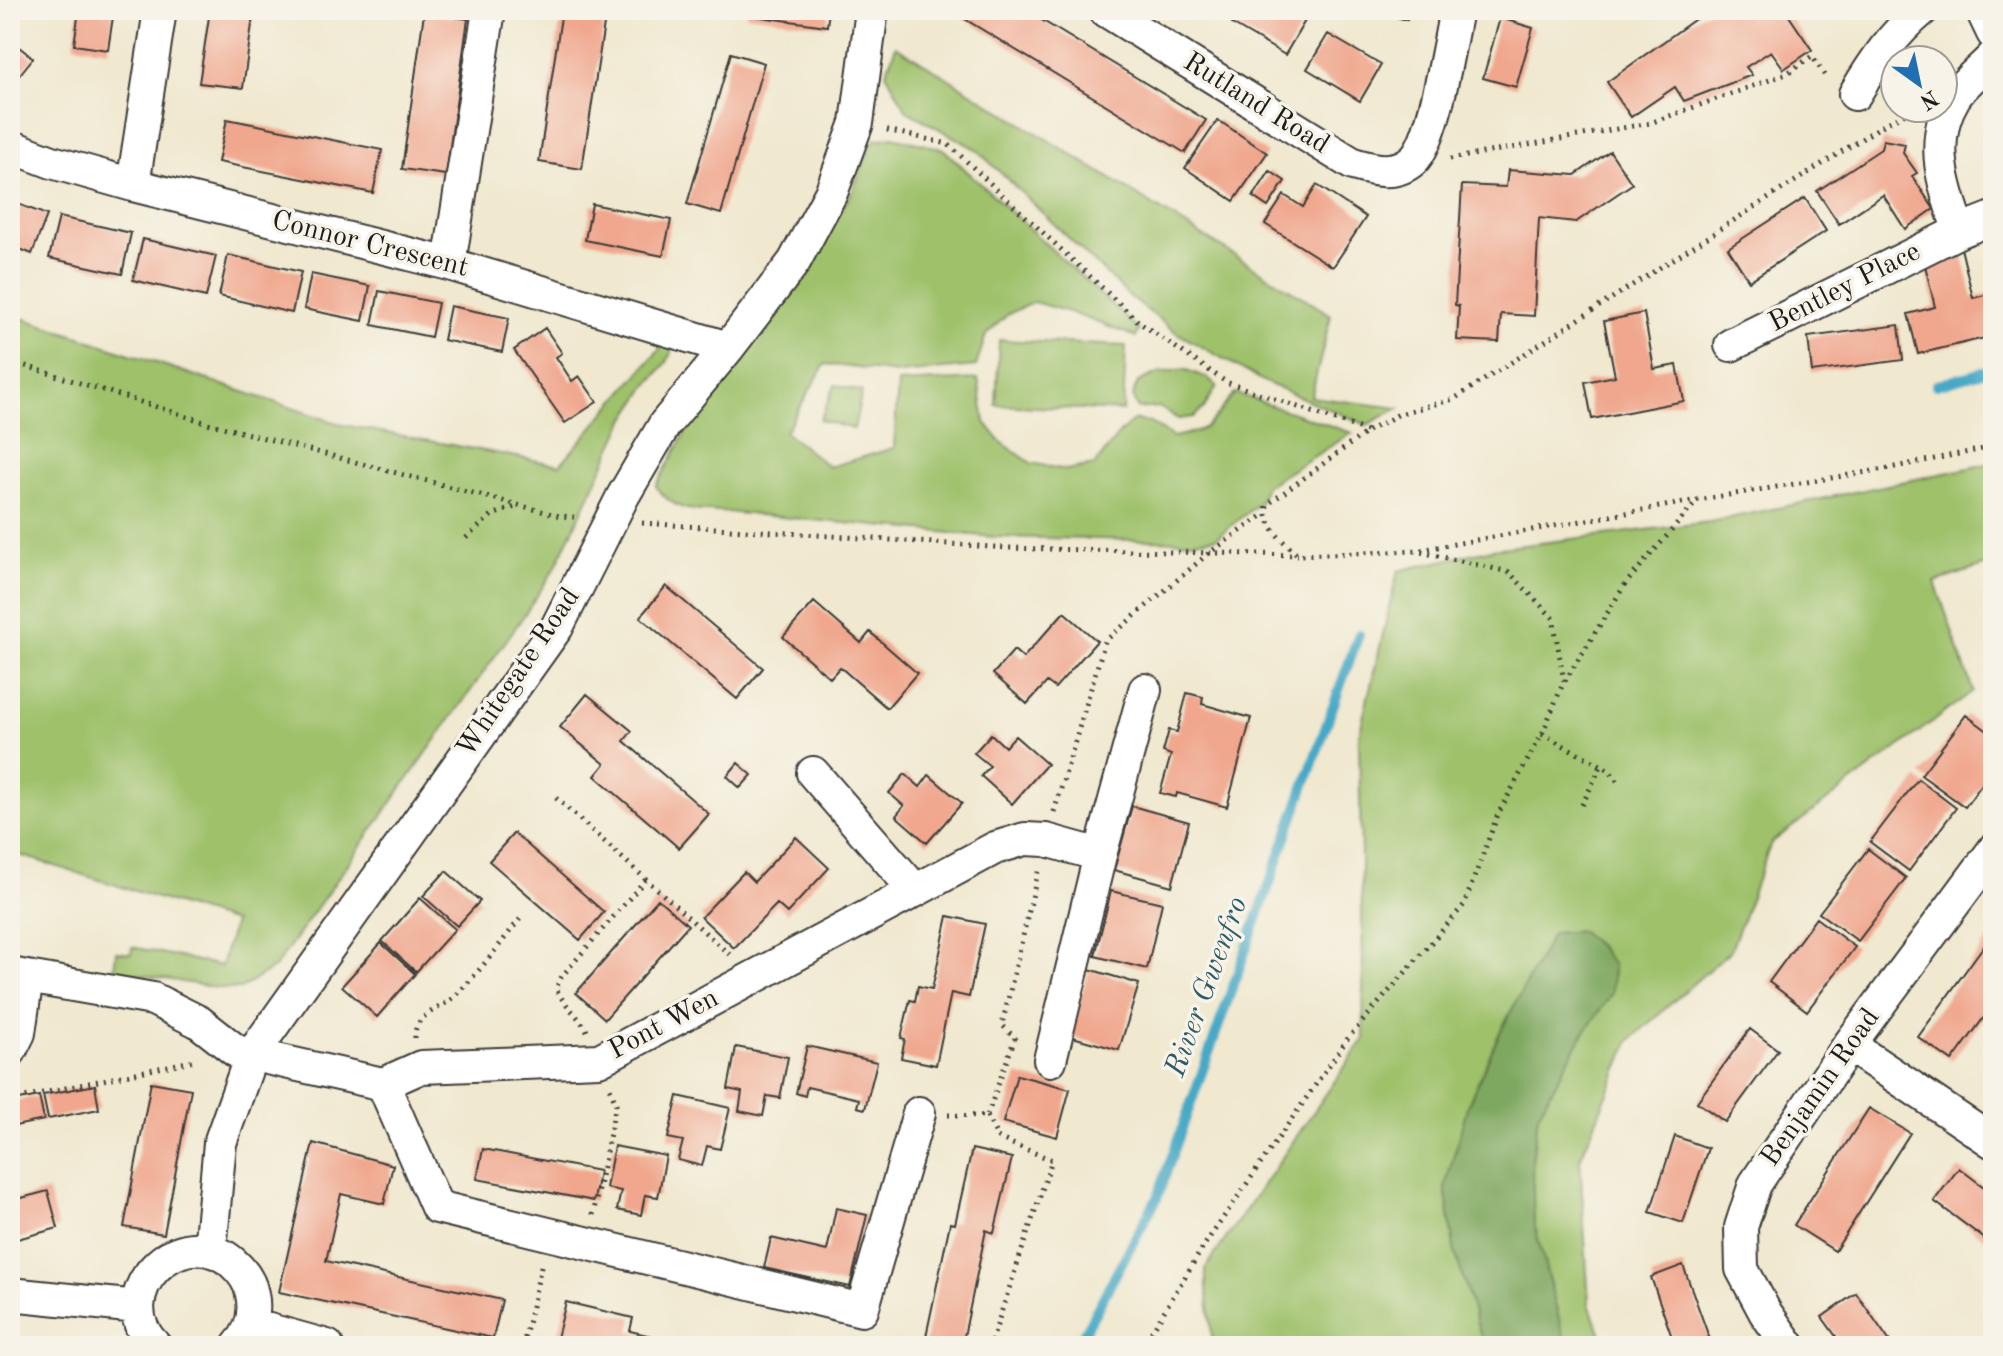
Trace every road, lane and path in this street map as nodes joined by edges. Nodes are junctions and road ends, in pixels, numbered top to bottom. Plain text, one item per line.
1 (160, 10) edge
2 (489, 10) edge
3 (872, 10) edge
4 (1105, 10) edge
5 (1456, 10) edge
6 (1922, 10) edge
7 (1982, 10) edge
8 (1993, 33) edge
9 (1993, 57) edge
10 (1855, 94) joint
11 (857, 123) junction
12 (1886, 124) edge
13 (10, 146) edge
14 (1413, 160) junction
15 (133, 185) junction
16 (1993, 218) edge
17 (1960, 231) junction
18 (449, 264) junction
19 (1731, 345) dead end
20 (728, 348) junction
21 (10, 361) edge
22 (1368, 431) junction
23 (1993, 447) edge
24 (1698, 500) junction
25 (519, 505) junction
26 (1265, 514) junction
27 (574, 517) dead end
28 (641, 523) dead end
29 (466, 538) dead end
30 (1416, 551) junction
31 (1209, 553) junction
32 (1298, 555) junction
33 (1564, 681) junction
34 (1145, 690) dead end
35 (1542, 734) junction
36 (1601, 766) junction
37 (813, 773) dead end
38 (1619, 783) dead end
39 (556, 798) dead end
40 (1582, 805) dead end
41 (1046, 840) junction
42 (1993, 851) edge
43 (1100, 855) junction
44 (914, 889) junction
45 (520, 919) dead end
46 (18, 976) edge
47 (754, 977) junction
48 (1849, 1045) junction
49 (10, 1051) edge
50 (244, 1054) junction
51 (1050, 1060) dead end
52 (421, 1067) junction
53 (383, 1084) junction
54 (10, 1100) edge
55 (919, 1113) joint
56 (987, 1116) junction
57 (1993, 1142) edge
58 (548, 1233) junction
59 (210, 1250) junction
60 (10, 1294) edge
61 (138, 1307) junction
62 (244, 1335) edge
63 (155, 1346) edge
64 (327, 1346) edge
65 (523, 1346) edge
66 (990, 1346) edge
67 (1143, 1346) edge
68 (1789, 1346) edge

1 - 15 street
2 - 18 street
3 - 11 street, Whitegate Road
4 - 14 street, Rutland Road
5 - 14 street
6 - 10 street
7 - 8 street
9 - 17 street
10 - 14 path
11 - 20 street, Whitegate Road
11 - 22 path
12 - 22 path
13 - 15 street, Connor Crescent
15 - 18 street, Connor Crescent
16 - 17 street, Bentley Place
17 - 19 street, Bentley Place
18 - 20 street, Connor Crescent
20 - 50 street, Whitegate Road
21 - 25 path
22 - 26 path
23 - 24 path
24 - 30 path
24 - 33 path
25 - 27 path
25 - 29 path
26 - 31 path
26 - 32 path
28 - 31 path
30 - 32 path
30 - 33 path
31 - 32 path
31 - 41 path
33 - 35 path
34 - 43 street
35 - 36 path
35 - 67 path
36 - 38 path
36 - 40 path
37 - 44 street
39 - 47 path
41 - 43 street
41 - 44 street, Pont Wen
41 - 56 path
42 - 48 street, Benjamin Road
43 - 51 street
44 - 47 street, Pont Wen
45 - 52 path
46 - 49 street
46 - 50 street
47 - 52 street, Pont Wen
48 - 57 street
48 - 68 street, Benjamin Road
50 - 53 street
50 - 54 path
50 - 59 street, Whitegate Road
52 - 53 street, Pont Wen
53 - 58 street
55 - 56 path
55 - 58 street
56 - 66 path
58 - 65 path
59 - 61 street
59 - 62 street
60 - 61 street
61 - 63 street
62 - 64 street

